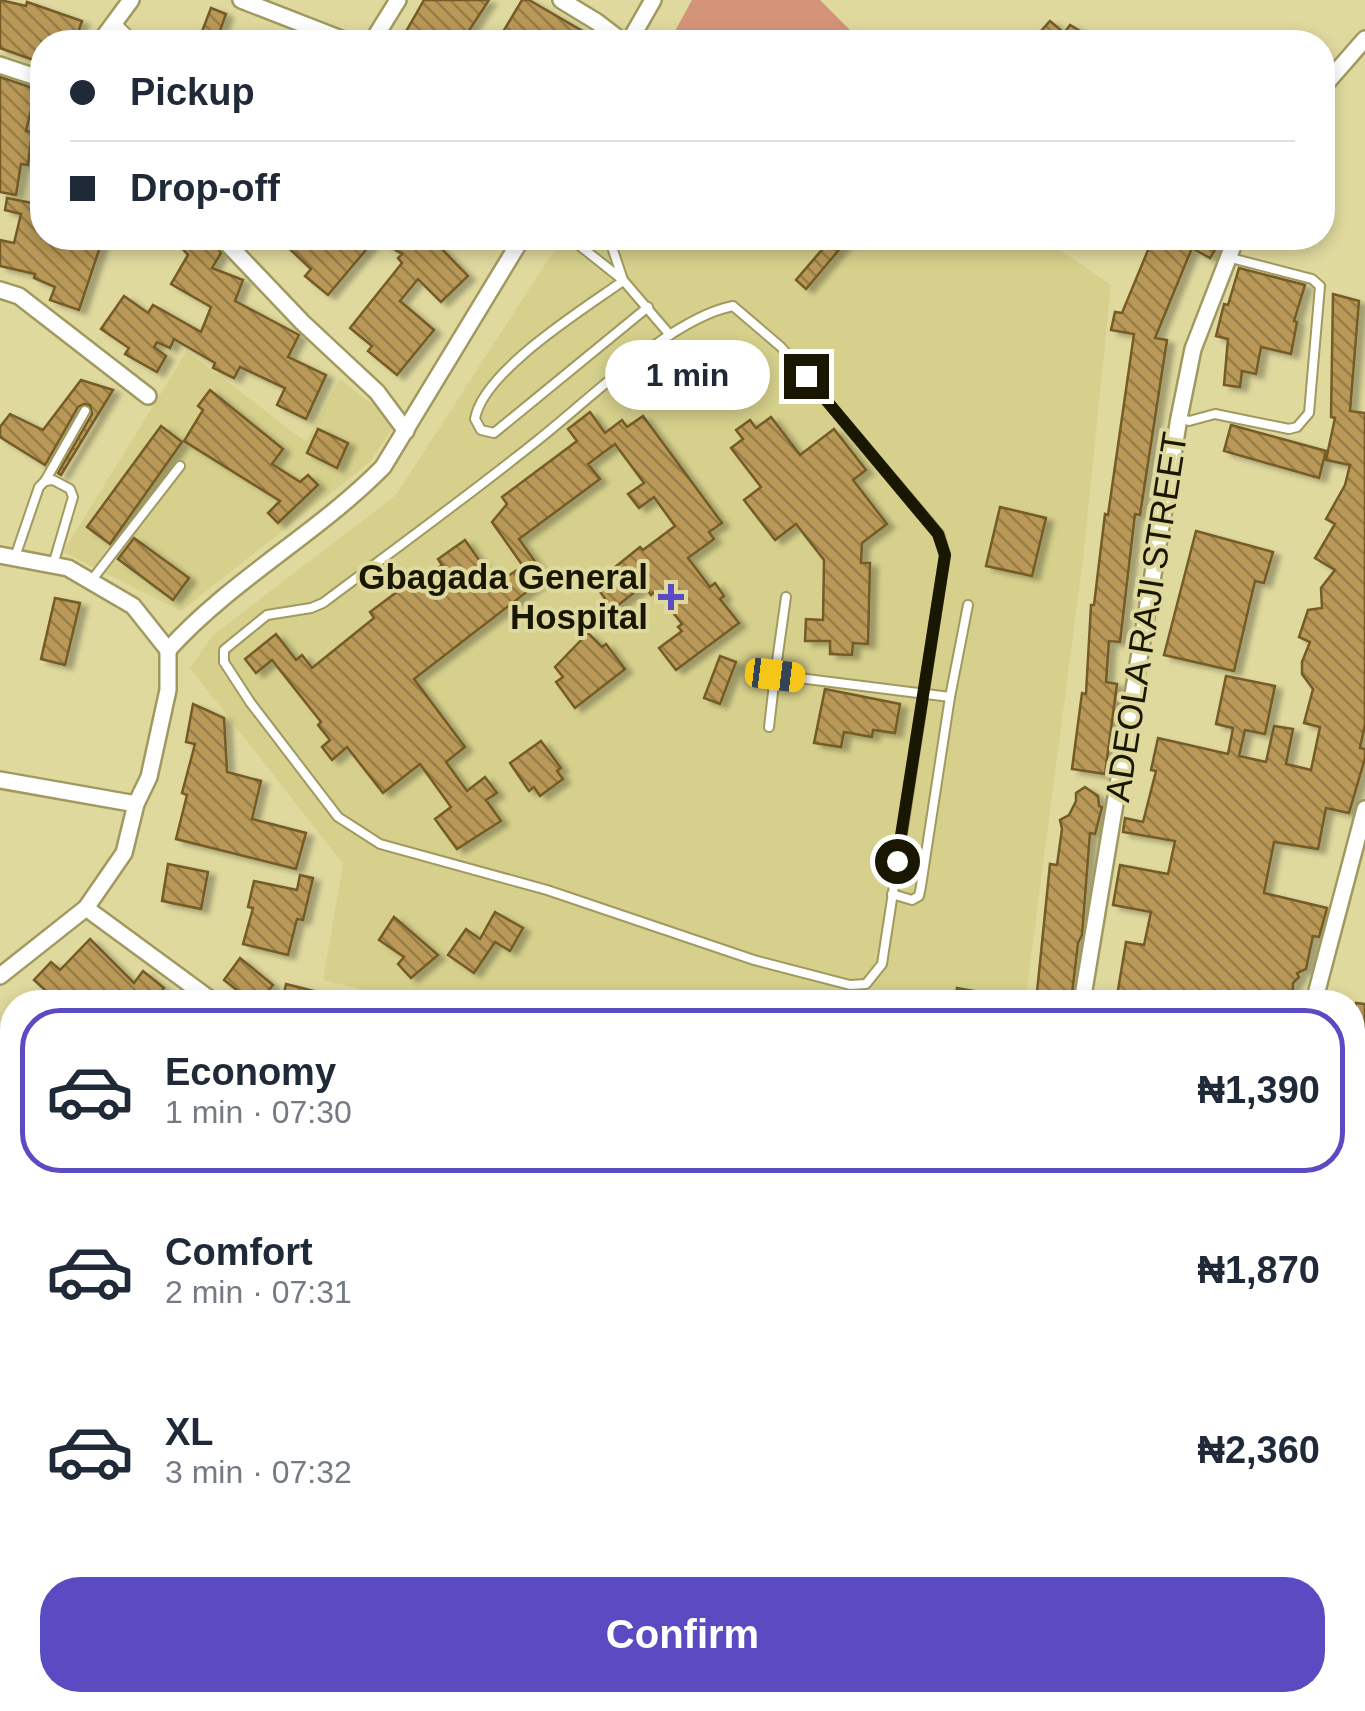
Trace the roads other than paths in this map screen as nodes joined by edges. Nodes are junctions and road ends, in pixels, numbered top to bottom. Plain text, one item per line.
1 (131, 0) edge
2 (241, 0) edge
3 (398, 0) edge
4 (562, 0) edge
5 (653, 0) edge
6 (115, 22) junction
7 (109, 30) edge
8 (123, 30) edge
9 (318, 30) edge
10 (379, 30) edge
11 (608, 30) edge
12 (634, 30) edge
13 (1365, 38) edge
14 (0, 65) edge
15 (1335, 73) edge
16 (30, 75) edge
17 (233, 250) edge
18 (515, 250) edge
19 (585, 250) edge
20 (613, 250) edge
21 (1230, 250) edge
22 (1227, 257) junction
23 (623, 281) junction
24 (0, 290) edge
25 (648, 307) junction
26 (670, 334) junction
27 (148, 396) dead end
28 (86, 410) dead end
29 (1180, 418) junction
30 (406, 432) junction
31 (180, 466) dead end
32 (45, 481) junction
33 (7, 556) edge
34 (53, 565) junction
35 (91, 581) junction
36 (786, 598) dead end
37 (968, 606) dead end
38 (168, 650) junction
39 (775, 675) junction
40 (921, 694) junction
41 (950, 697) junction
42 (770, 727) dead end
43 (0, 780) edge
44 (136, 804) junction
45 (1365, 809) edge
46 (892, 894) junction
47 (86, 908) junction
48 (0, 976) edge
49 (198, 990) edge
50 (1084, 990) edge
51 (1317, 990) edge

1 - 6 street
2 - 9 street
3 - 10 street
4 - 11 street
5 - 12 street
6 - 7 street
6 - 8 lane
13 - 15 street
14 - 16 street
17 - 30 street
18 - 30 street
19 - 23 lane
20 - 23 lane
21 - 22 street, ADEOLA RAJI STREET
22 - 29 street, ADEOLA RAJI STREET
22 - 29 lane
23 - 25 lane
23 - 25 lane
24 - 27 street
25 - 26 lane
26 - 40 lane
26 - 46 lane
28 - 32 lane
29 - 50 street, ADEOLA RAJI STREET
30 - 38 street
31 - 35 lane
32 - 33 lane
32 - 34 lane
33 - 34 street
34 - 35 street
35 - 38 street
36 - 39 lane
37 - 41 lane
38 - 44 street
39 - 40 lane
39 - 42 lane
40 - 41 lane
40 - 46 lane
41 - 46 lane
43 - 44 street
44 - 47 street
45 - 51 street
47 - 48 street
47 - 49 street

